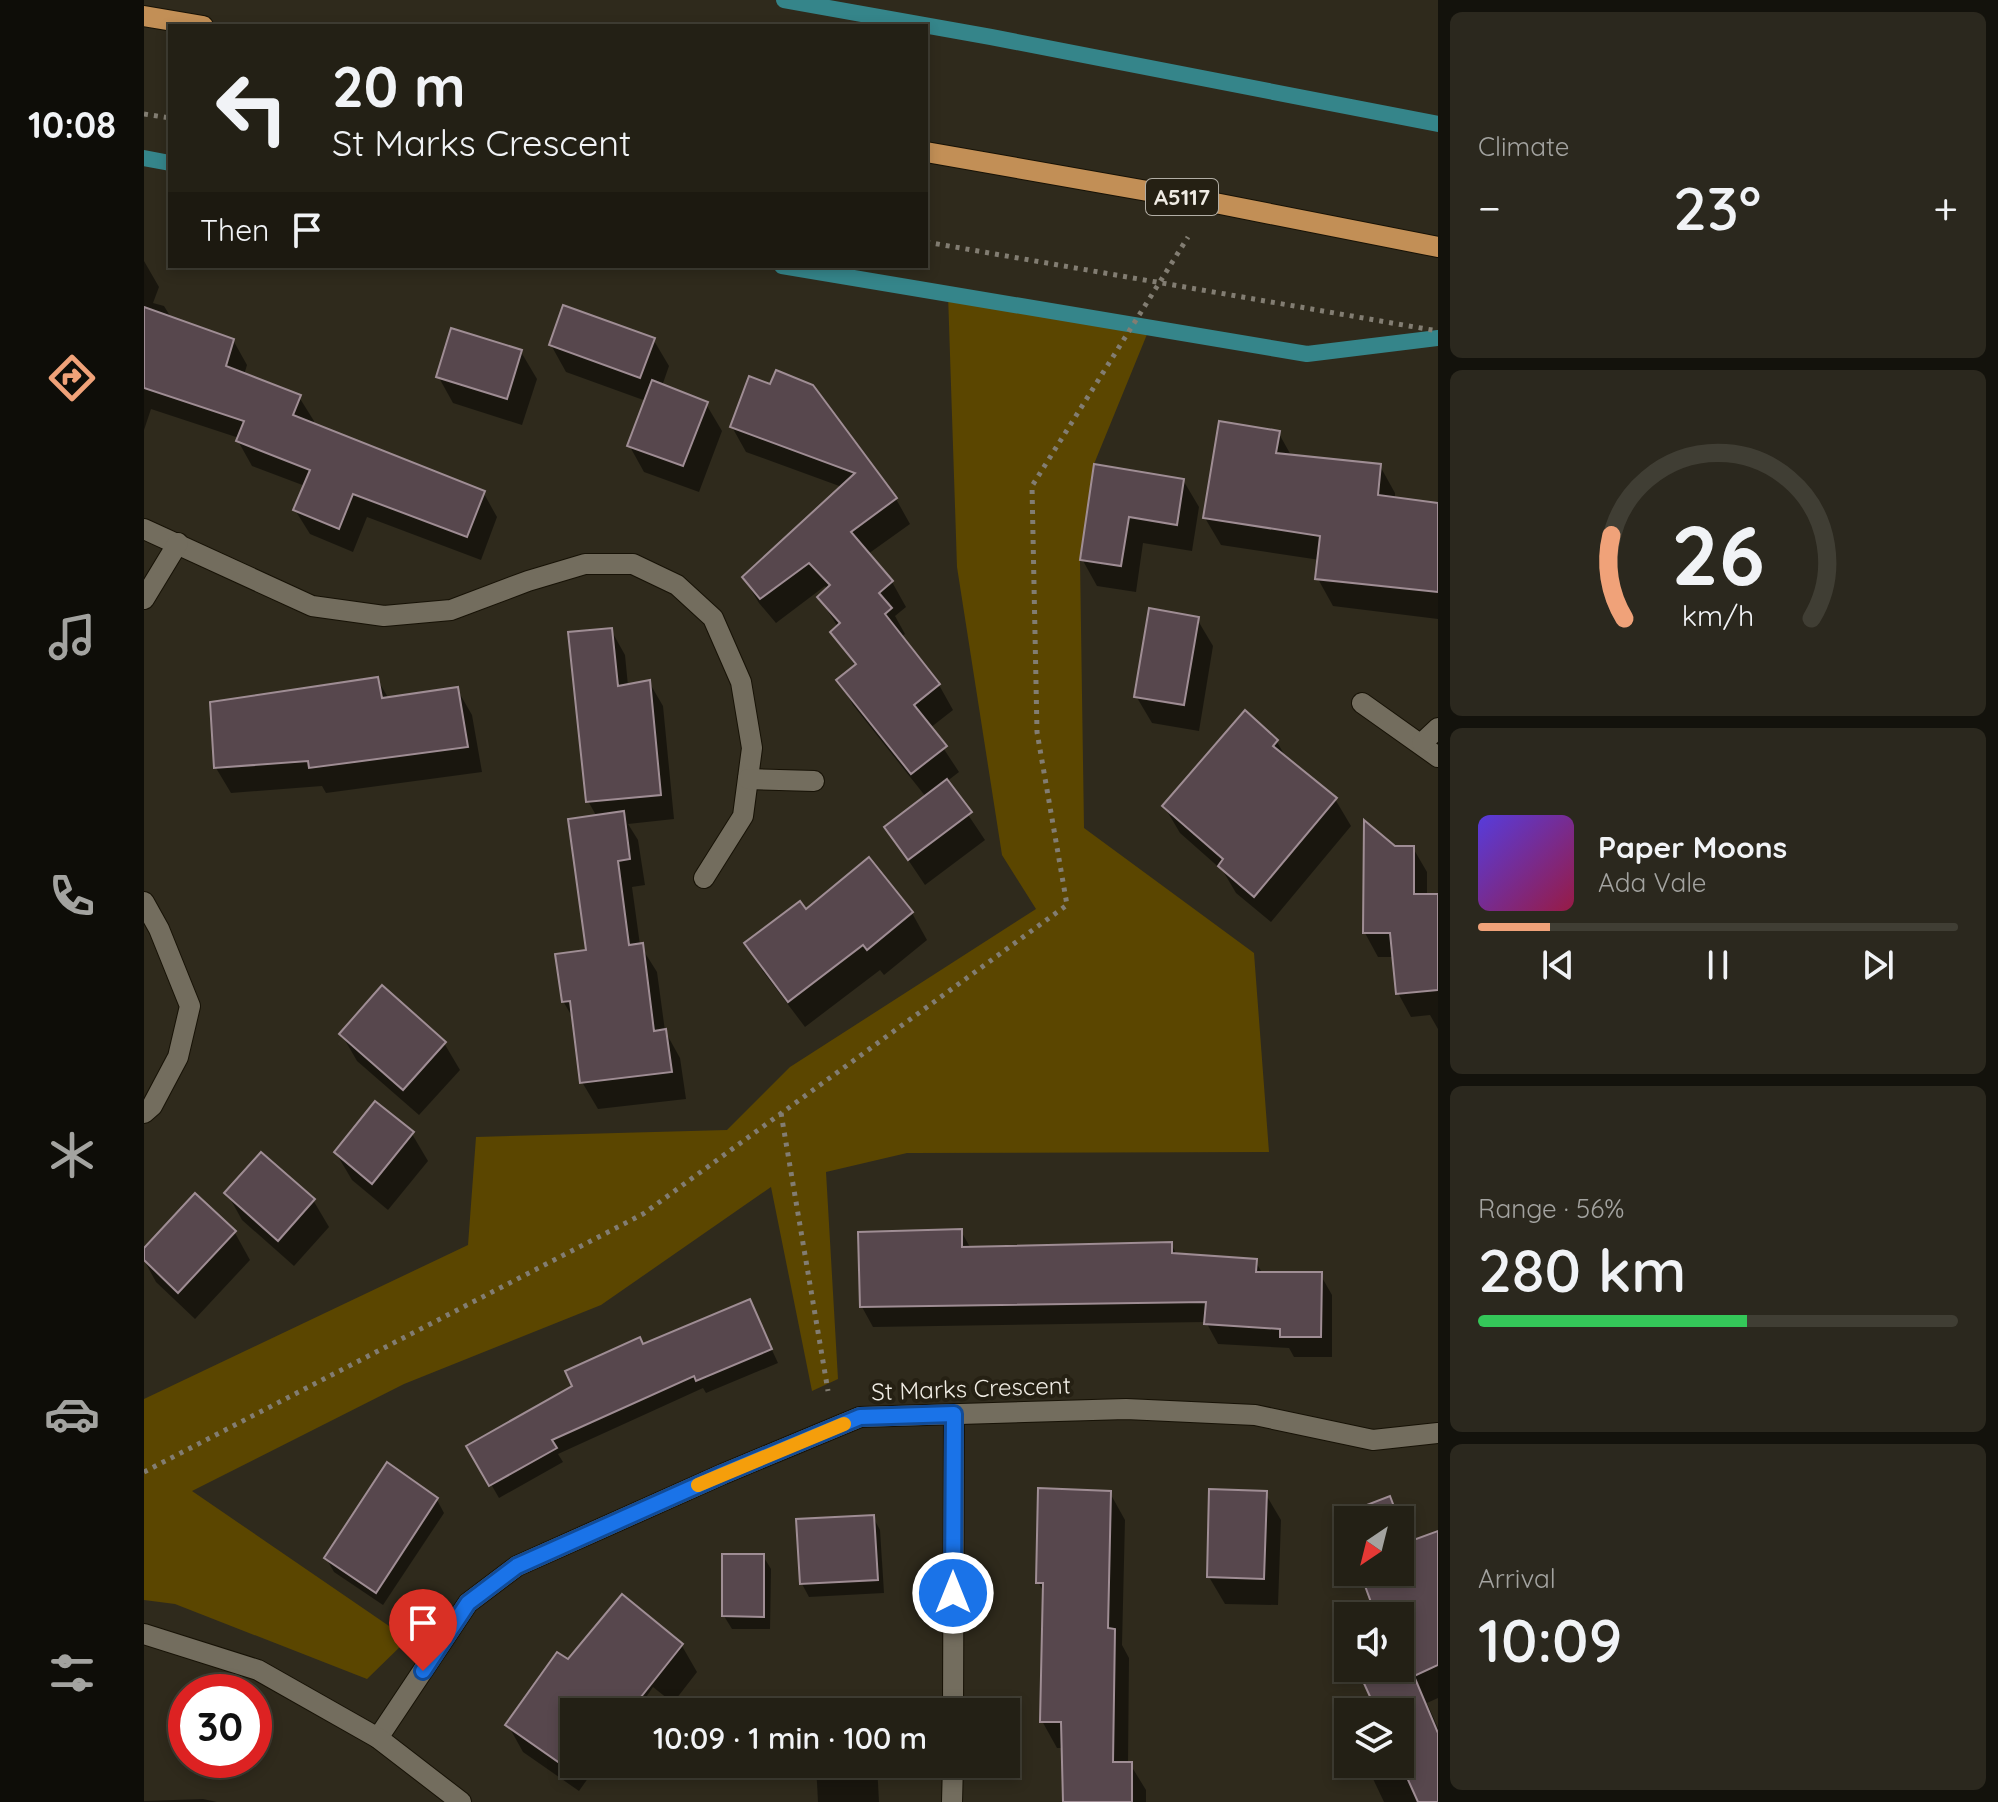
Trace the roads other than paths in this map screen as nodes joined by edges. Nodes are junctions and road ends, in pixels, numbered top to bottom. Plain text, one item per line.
1 (144, 16) edge
2 (191, 24) edge
3 (928, 152) edge
4 (1438, 247) edge
5 (144, 529) edge
6 (178, 543) junction
7 (144, 599) edge
8 (1362, 703) dead end
9 (1438, 728) edge
10 (1422, 743) junction
11 (1438, 757) edge
12 (748, 779) junction
13 (814, 781) dead end
14 (704, 878) dead end
15 (144, 902) edge
16 (144, 1113) edge
17 (954, 1414) junction
18 (1438, 1433) edge
19 (144, 1634) edge
20 (953, 1698) edge
21 (378, 1738) junction
22 (953, 1778) edge
23 (461, 1802) edge
24 (952, 1802) edge

1 - 2 main road
3 - 4 main road, A5117
5 - 6 street
6 - 7 street
6 - 12 street
8 - 10 street
9 - 10 street
10 - 11 street
12 - 13 street
12 - 14 street
15 - 16 street
17 - 18 street, St Marks Crescent
17 - 20 street
17 - 21 street, St Marks Crescent
19 - 21 street
21 - 23 street
22 - 24 street

